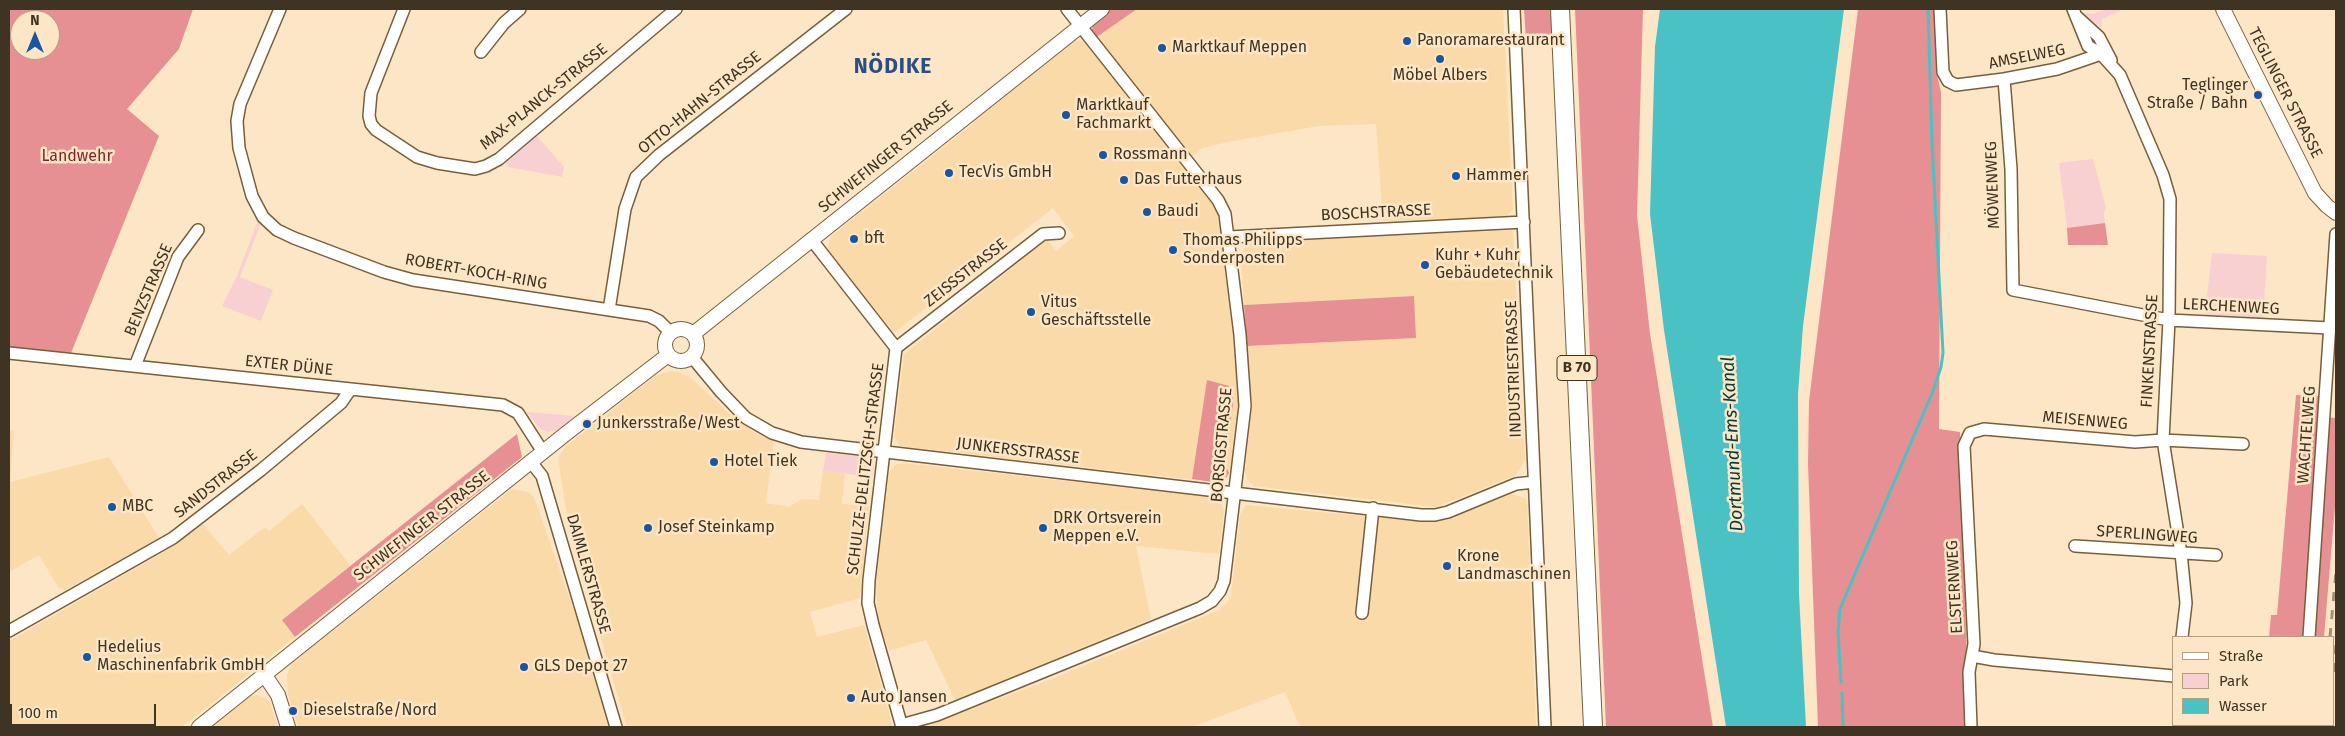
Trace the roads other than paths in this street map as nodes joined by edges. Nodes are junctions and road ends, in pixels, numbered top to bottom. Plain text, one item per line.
1 (280, 9) edge
2 (404, 9) edge
3 (520, 9) edge
4 (676, 9) edge
5 (846, 9) edge
6 (1067, 9) edge
7 (1102, 9) edge
8 (1514, 9) edge
9 (1560, 9) edge
10 (1940, 9) edge
11 (2223, 9) edge
12 (2074, 12) edge
13 (1080, 26) junction
14 (481, 52) dead end
15 (2101, 54) junction
16 (2120, 75) junction
17 (2004, 79) junction
18 (2336, 213) edge
19 (1524, 222) junction
20 (198, 230) dead end
21 (1059, 233) dead end
22 (2336, 234) edge
23 (1229, 237) junction
24 (811, 239) junction
25 (2013, 290) joint
26 (609, 310) junction
27 (2169, 320) junction
28 (2330, 328) junction
29 (670, 333) junction
30 (693, 334) junction
31 (896, 348) junction
32 (9, 353) edge
33 (668, 355) junction
34 (692, 357) junction
35 (135, 366) junction
36 (350, 390) junction
37 (2163, 440) junction
38 (2244, 444) dead end
39 (1964, 446) joint
40 (883, 451) junction
41 (543, 452) junction
42 (531, 462) junction
43 (1534, 482) junction
44 (1235, 494) junction
45 (1373, 508) junction
46 (2075, 546) dead end
47 (2181, 554) junction
48 (2216, 555) dead end
49 (1362, 612) dead end
50 (9, 631) edge
51 (2182, 636) edge
52 (2309, 636) edge
53 (1972, 656) junction
54 (264, 674) junction
55 (2172, 676) edge
56 (902, 726) edge
57 (199, 727) edge
58 (288, 727) edge
59 (616, 727) edge
60 (1545, 727) edge
61 (1593, 727) edge
62 (1970, 727) edge

1 - 26 street, ROBERT-KOCH-RING
2 - 4 street, MAX-PLANCK-STRASSE
3 - 14 street
5 - 26 street, OTTO-HAHN-STRASSE
6 - 13 street, BORSIGSTRASSE
7 - 13 street, SCHWEFINGER STRASSE
8 - 19 street, INDUSTRIESTRASSE
9 - 61 main road, B 70
10 - 17 street, AMSELWEG
11 - 18 street, TEGLINGER STRASSE
12 - 15 street, FINKENSTRASSE
12 - 16 street, FINKENSTRASSE
13 - 23 street, BORSIGSTRASSE
13 - 24 street, SCHWEFINGER STRASSE
15 - 16 street, FINKENSTRASSE
15 - 17 street, AMSELWEG
16 - 27 street, FINKENSTRASSE
17 - 25 street, MÖWENWEG
19 - 23 street, BOSCHSTRASSE
19 - 43 street, INDUSTRIESTRASSE
20 - 35 street, BENZSTRASSE
21 - 31 street, ZEISSSTRASSE
22 - 28 street, WACHTELWEG
23 - 44 street, BORSIGSTRASSE
24 - 30 street, SCHWEFINGER STRASSE
24 - 31 street, SCHULZE-DELITZSCH-STRASSE
25 - 27 street, LERCHENWEG
26 - 29 street, ROBERT-KOCH-RING
27 - 28 street, LERCHENWEG
27 - 37 street, FINKENSTRASSE
28 - 52 street, WACHTELWEG
29 - 30 street
29 - 33 street
30 - 34 street
31 - 40 street, SCHULZE-DELITZSCH-STRASSE
32 - 35 street, EXTER DÜNE
33 - 34 street
33 - 41 street, SCHWEFINGER STRASSE
34 - 40 street, JUNKERSSTRASSE
35 - 36 street, EXTER DÜNE
36 - 41 street, EXTER DÜNE
36 - 50 street, SANDSTRASSE
37 - 38 street, MEISENWEG
37 - 39 street, MEISENWEG
37 - 47 street, FINKENSTRASSE
39 - 53 street, ELSTERNWEG
40 - 44 street, JUNKERSSTRASSE
40 - 56 street, SCHULZE-DELITZSCH-STRASSE
41 - 42 street, SCHWEFINGER STRASSE
42 - 54 street, SCHWEFINGER STRASSE
42 - 59 street, DAIMLERSTRASSE
43 - 45 street, JUNKERSSTRASSE
43 - 60 street, INDUSTRIESTRASSE
44 - 45 street, JUNKERSSTRASSE
44 - 56 street, BORSIGSTRASSE
45 - 49 street
46 - 47 street, SPERLINGWEG
47 - 48 street, SPERLINGWEG
47 - 51 street, FINKENSTRASSE
53 - 55 street
53 - 62 street, ELSTERNWEG
54 - 57 street, SCHWEFINGER STRASSE
54 - 58 street

